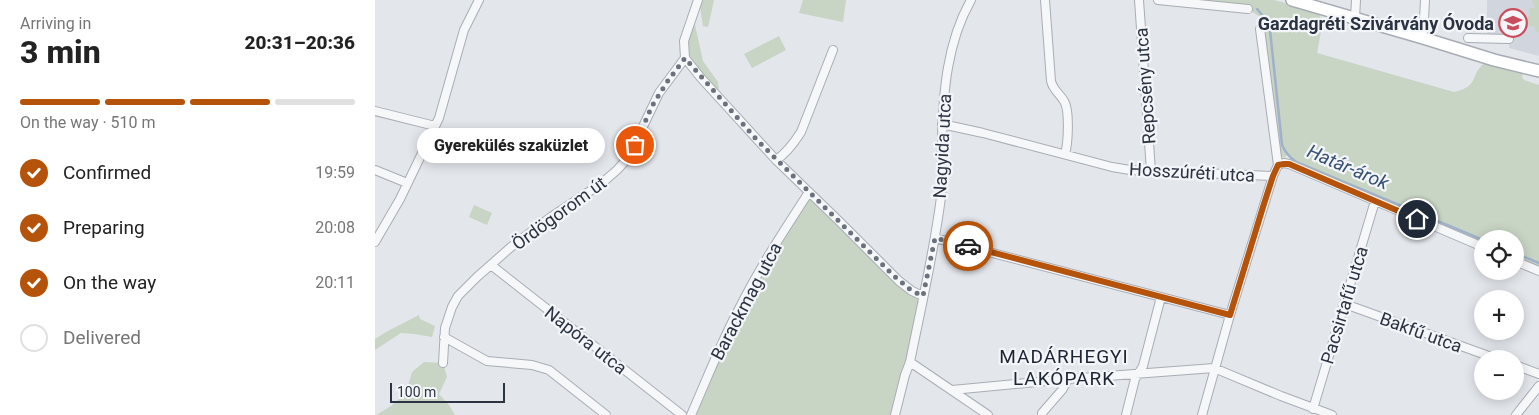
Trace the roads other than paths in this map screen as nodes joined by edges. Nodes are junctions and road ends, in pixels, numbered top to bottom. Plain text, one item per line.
1 (479, 0) edge
2 (698, 0) edge
3 (971, 0) edge
4 (1045, 0) edge
5 (1139, 0) edge
6 (1158, 0) edge
7 (1292, 0) edge
8 (1356, 0) edge
9 (1425, 0) edge
10 (1248, 9) dead end
11 (1355, 18) junction
12 (1260, 29) dead end
13 (1423, 38) junction
14 (1467, 38) dead end
15 (1509, 39) dead end
16 (833, 50) dead end
17 (685, 58) junction
18 (1539, 71) edge
19 (375, 112) edge
20 (942, 124) junction
21 (435, 126) junction
22 (1065, 154) junction
23 (776, 160) junction
24 (1278, 165) junction
25 (375, 170) edge
26 (1151, 171) junction
27 (1273, 176) junction
28 (407, 184) junction
29 (809, 192) junction
30 (1375, 201) junction
31 (935, 238) junction
32 (375, 242) edge
33 (1474, 243) edge
34 (491, 264) junction
35 (1524, 265) edge
36 (1539, 271) edge
37 (923, 296) junction
38 (1161, 297) junction
39 (1345, 304) junction
40 (1230, 315) junction
41 (444, 337) junction
42 (1474, 351) edge
43 (910, 362) junction
44 (443, 363) dead end
45 (1214, 368) junction
46 (1524, 368) edge
47 (1138, 374) junction
48 (1539, 374) edge
49 (1068, 379) junction
50 (1539, 386) edge
51 (952, 390) junction
52 (1313, 409) junction
53 (606, 415) edge
54 (682, 415) edge
55 (691, 415) edge
56 (895, 415) edge
57 (988, 415) edge
58 (1042, 415) edge
59 (1126, 415) edge
60 (1202, 415) edge
61 (1332, 415) edge
62 (1516, 415) edge

1 - 21 street
2 - 17 street
3 - 20 street, Nagyida utca
4 - 22 street
5 - 26 street, Repcsény utca
6 - 10 street
7 - 11 street
8 - 11 street
9 - 13 street
11 - 13 street
12 - 24 street
13 - 18 street
14 - 15 street
16 - 23 street
17 - 23 street
17 - 34 street, Ördögorom út
19 - 21 street
20 - 22 street, Hosszúréti utca
20 - 31 street, Nagyida utca
21 - 28 street
22 - 26 street, Hosszúréti utca
23 - 29 street
24 - 27 street, Hosszúréti utca
24 - 30 street, Hosszúréti utca
25 - 28 street
26 - 27 street, Hosszúréti utca
27 - 40 street
28 - 32 street
29 - 37 street
29 - 55 street, Barackmag utca
30 - 33 street, Hosszúréti utca
30 - 39 street, Pacsirtafű utca
31 - 37 street, Nagyida utca
31 - 38 street
34 - 41 street, Ördögorom út
34 - 54 street, Napóra utca
35 - 36 street
37 - 43 street, Nagyida utca
38 - 40 street
38 - 47 street
39 - 42 street, Bakfű utca
39 - 52 street, Pacsirtafű utca
40 - 45 street
41 - 44 street, Ördögorom út
41 - 53 street
43 - 51 street
43 - 56 street, Nagyida utca
45 - 47 street
45 - 52 street
45 - 60 street
46 - 48 street
47 - 49 street
47 - 59 street
49 - 51 street
49 - 58 street
50 - 62 street
51 - 57 street
52 - 61 street

